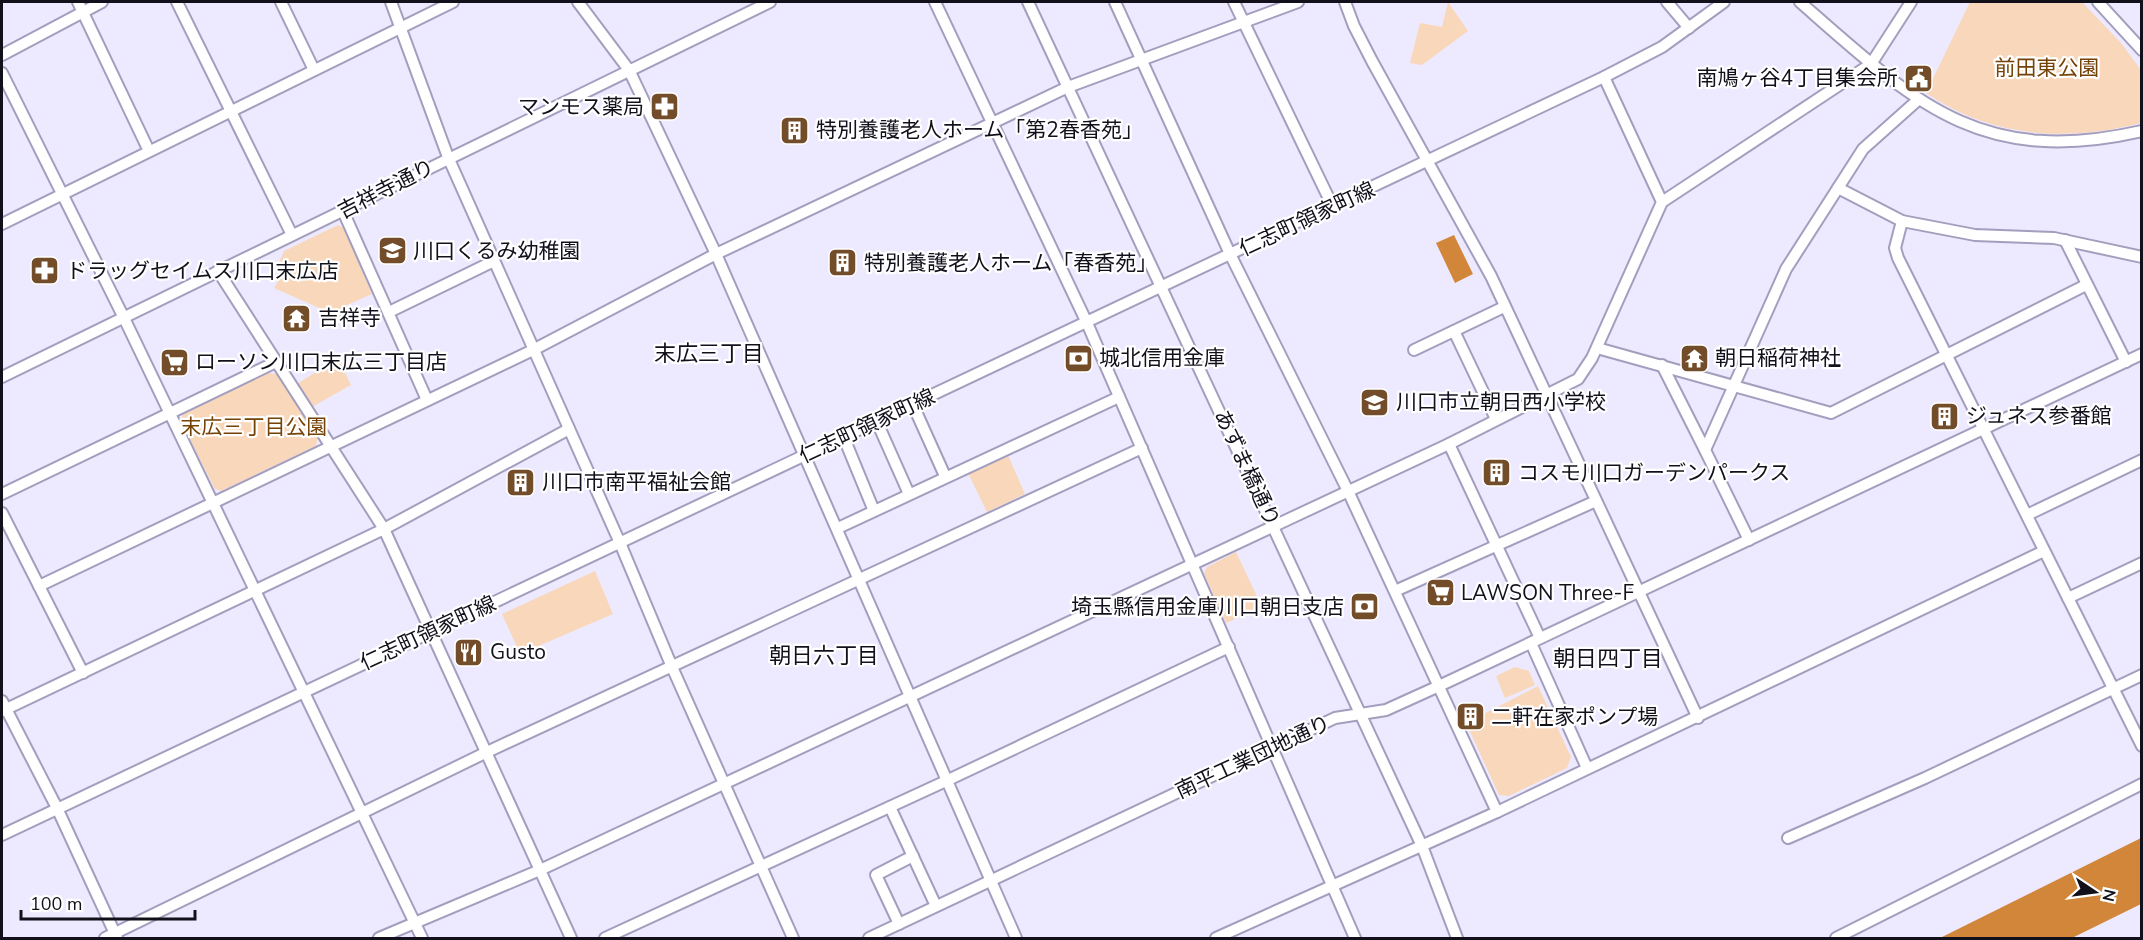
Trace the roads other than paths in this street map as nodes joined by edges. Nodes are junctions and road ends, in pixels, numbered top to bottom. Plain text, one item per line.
1 (78, 2) edge
2 (102, 2) edge
3 (177, 2) edge
4 (281, 2) edge
5 (391, 2) edge
6 (453, 2) edge
7 (578, 2) edge
8 (770, 2) edge
9 (935, 2) edge
10 (1028, 2) edge
11 (1115, 2) edge
12 (1234, 2) edge
13 (1298, 2) edge
14 (1346, 2) edge
15 (1667, 2) edge
16 (1724, 2) edge
17 (1800, 2) edge
18 (1911, 2) edge
19 (2098, 2) edge
20 (83, 12) junction
21 (1244, 22) junction
22 (400, 27) junction
23 (1689, 28) junction
24 (2137, 34) edge
25 (2142, 50) edge
26 (2, 55) edge
27 (1142, 60) junction
28 (1871, 64) junction
29 (314, 70) junction
30 (629, 70) junction
31 (2, 73) edge
32 (1604, 77) junction
33 (1068, 87) junction
34 (1919, 99) junction
35 (231, 111) junction
36 (993, 122) junction
37 (2142, 131) edge
38 (149, 151) junction
39 (448, 157) junction
40 (1427, 162) junction
41 (1838, 188) junction
42 (62, 194) junction
43 (1662, 202) junction
44 (1333, 207) junction
45 (343, 211) junction
46 (1902, 220) junction
47 (2, 224) edge
48 (292, 235) junction
49 (2065, 240) junction
50 (716, 254) junction
51 (1231, 256) junction
52 (2142, 257) edge
53 (494, 261) junction
54 (218, 271) junction
55 (2086, 285) junction
56 (1163, 287) junction
57 (1504, 307) junction
58 (389, 312) junction
59 (124, 318) junction
60 (1087, 323) junction
61 (1455, 331) junction
62 (1597, 348) junction
63 (533, 350) junction
64 (1414, 350) dead end
65 (2142, 354) edge
66 (1948, 356) junction
67 (276, 362) junction
68 (2126, 362) junction
69 (1662, 365) junction
70 (2, 377) edge
71 (1734, 386) junction
72 (1119, 396) junction
73 (1547, 397) junction
74 (427, 400) junction
75 (913, 405) junction
76 (168, 412) junction
77 (1496, 419) junction
78 (877, 422) junction
79 (569, 429) junction
80 (1984, 431) junction
81 (844, 438) junction
82 (1449, 444) junction
83 (330, 445) junction
84 (1142, 447) junction
85 (1705, 450) junction
86 (805, 456) junction
87 (2142, 460) edge
88 (945, 476) junction
89 (1348, 491) junction
90 (2, 494) edge
91 (909, 494) junction
92 (212, 501) junction
93 (1596, 501) junction
94 (874, 511) junction
95 (2, 513) edge
96 (2027, 515) junction
97 (1273, 525) junction
98 (838, 528) junction
99 (384, 529) junction
100 (1749, 540) junction
101 (620, 543) junction
102 (1496, 545) junction
103 (2044, 551) junction
104 (2142, 562) edge
105 (1192, 564) junction
106 (857, 578) junction
107 (39, 586) junction
108 (1395, 591) junction
109 (1639, 591) junction
110 (256, 592) junction
111 (2068, 598) junction
112 (430, 632) junction
113 (1536, 640) junction
114 (1229, 646) junction
115 (672, 667) junction
116 (83, 673) junction
117 (2142, 675) edge
118 (1439, 686) junction
119 (2114, 689) junction
120 (304, 692) junction
121 (909, 697) junction
122 (3, 707) edge
123 (1361, 715) junction
124 (1698, 717) junction
125 (2142, 746) edge
126 (1272, 747) junction
127 (487, 752) junction
128 (1587, 768) junction
129 (946, 781) junction
130 (724, 783) junction
131 (2142, 784) edge
132 (890, 807) junction
133 (57, 808) junction
134 (1497, 812) junction
135 (362, 814) junction
136 (2, 835) edge
137 (1788, 838) dead end
138 (1422, 846) junction
139 (913, 856) junction
140 (762, 866) junction
141 (540, 870) junction
142 (991, 880) junction
143 (1331, 887) junction
144 (936, 906) junction
145 (414, 924) junction
146 (899, 924) junction
147 (112, 937) edge
148 (379, 939) edge
149 (422, 939) edge
150 (571, 939) edge
151 (605, 939) edge
152 (793, 939) edge
153 (870, 939) edge
154 (1016, 939) edge
155 (1216, 939) edge
156 (1354, 939) edge
157 (1457, 939) edge
158 (1836, 939) edge

1 - 20 street
2 - 20 street
3 - 35 street
4 - 29 street
5 - 22 street
6 - 22 street
7 - 30 street
8 - 30 street, 吉祥寺通り
9 - 36 street
10 - 33 street, あずま橋通り
11 - 27 street
12 - 21 street
13 - 21 street
14 - 40 street
15 - 23 street
16 - 23 street, 仁志町領家町線
17 - 28 street
18 - 28 street
19 - 24 street
20 - 26 street
20 - 38 street
21 - 27 street
21 - 44 street
22 - 29 street
22 - 39 street
23 - 32 street, 仁志町領家町線
24 - 25 street
27 - 33 street
27 - 51 street
28 - 34 street
28 - 43 street
29 - 35 street
30 - 39 street, 吉祥寺通り
30 - 50 street
31 - 42 street
32 - 40 street, 仁志町領家町線
32 - 43 street
33 - 36 street
33 - 56 street, あずま橋通り
34 - 37 street
34 - 41 street
35 - 38 street
35 - 48 street
36 - 50 street
36 - 60 street
38 - 42 street
39 - 45 street, 吉祥寺通り
39 - 53 street
40 - 44 street, 仁志町領家町線
40 - 57 street
41 - 46 street
41 - 71 street
42 - 47 street
42 - 59 street
43 - 62 street
44 - 51 street, 仁志町領家町線
45 - 48 street, 吉祥寺通り
45 - 58 street
46 - 49 street
46 - 66 street
48 - 54 street, 吉祥寺通り
49 - 52 street
49 - 55 street
50 - 63 street
50 - 86 street
51 - 56 street, 仁志町領家町線
51 - 89 street
53 - 58 street
53 - 63 street
54 - 59 street, 吉祥寺通り
54 - 67 street
55 - 66 street
55 - 68 street
56 - 60 street, 仁志町領家町線
56 - 97 street, あずま橋通り
57 - 61 street
57 - 73 street
58 - 74 street
59 - 70 street, 吉祥寺通り
59 - 76 street
60 - 72 street
60 - 75 street, 仁志町領家町線
61 - 64 street
61 - 77 street
62 - 69 street
62 - 73 street
63 - 74 street
63 - 79 street
65 - 68 street, 南平工業団地通り
66 - 71 street
66 - 80 street
67 - 76 street
67 - 83 street
68 - 80 street, 南平工業団地通り
69 - 71 street
69 - 85 street
71 - 85 street
72 - 84 street
72 - 88 street
73 - 77 street
73 - 93 street
74 - 83 street
75 - 78 street, 仁志町領家町線
75 - 88 street
76 - 90 street
76 - 92 street
77 - 82 street
78 - 81 street, 仁志町領家町線
78 - 91 street
79 - 99 street
79 - 101 street
80 - 96 street
80 - 100 street, 南平工業団地通り
81 - 86 street, 仁志町領家町線
81 - 94 street
82 - 89 street
82 - 102 street
83 - 92 street
83 - 99 street
84 - 105 street
84 - 106 street
85 - 100 street
86 - 98 street
86 - 101 street, 仁志町領家町線
87 - 96 street
88 - 91 street
89 - 97 street
89 - 108 street
91 - 94 street
92 - 107 street
92 - 110 street
93 - 102 street
93 - 109 street
94 - 98 street
95 - 107 street
96 - 103 street
97 - 105 street
97 - 123 street, あずま橋通り
98 - 106 street
99 - 110 street
99 - 112 street
100 - 109 street, 南平工業団地通り
101 - 112 street, 仁志町領家町線
101 - 115 street
102 - 108 street
102 - 113 street
103 - 111 street
103 - 124 street
104 - 111 street
105 - 114 street
105 - 121 street
106 - 115 street
106 - 121 street
107 - 116 street
108 - 118 street
109 - 113 street, 南平工業団地通り
109 - 124 street
110 - 116 street
110 - 120 street
111 - 119 street
112 - 120 street, 仁志町領家町線
112 - 127 street
113 - 118 street, 南平工業団地通り
113 - 128 street
114 - 126 street
114 - 129 street
115 - 127 street
115 - 130 street
116 - 122 street
117 - 119 street
118 - 123 street, 南平工業団地通り
118 - 134 street
119 - 125 street
119 - 137 street
120 - 133 street, 仁志町領家町線
120 - 135 street
121 - 129 street
121 - 130 street
122 - 133 street
123 - 126 street, 南平工業団地通り
123 - 138 street, あずま橋通り
124 - 128 street
126 - 142 street, 南平工業団地通り
126 - 143 street
127 - 135 street
127 - 141 street
128 - 134 street
129 - 132 street
129 - 142 street
130 - 140 street
130 - 141 street
131 - 158 street
132 - 139 street
132 - 140 street
133 - 136 street, 仁志町領家町線
133 - 147 street
134 - 138 street
135 - 145 street
135 - 147 street
138 - 143 street
138 - 157 street, あずま橋通り
139 - 144 street
139 - 146 street
140 - 151 street
140 - 152 street
141 - 145 street
141 - 150 street
142 - 144 street, 南平工業団地通り
142 - 154 street
143 - 155 street
143 - 156 street
144 - 146 street, 南平工業団地通り
145 - 148 street
145 - 149 street
146 - 153 street, 南平工業団地通り

